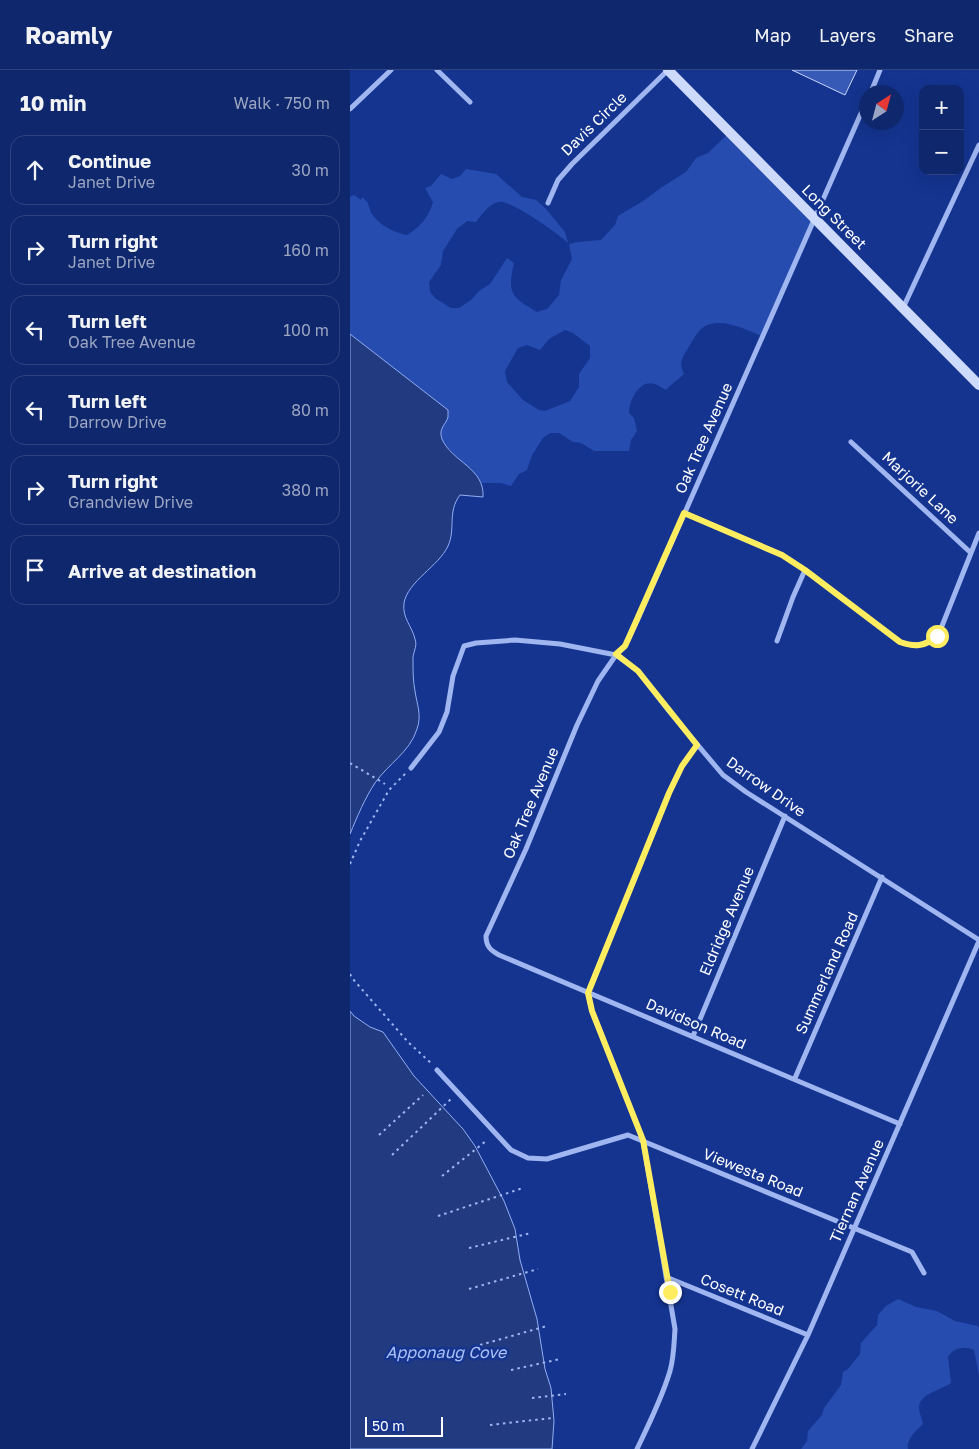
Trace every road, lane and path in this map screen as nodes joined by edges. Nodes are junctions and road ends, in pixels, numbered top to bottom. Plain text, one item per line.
1 (390, 70) edge
2 (438, 70) edge
3 (668, 70) edge
4 (880, 70) edge
5 (874, 85) edge
6 (470, 102) dead end
7 (350, 109) edge
8 (859, 118) edge
9 (979, 145) edge
10 (548, 203) dead end
11 (814, 218) junction
12 (903, 308) junction
13 (979, 384) edge
14 (851, 442) dead end
15 (684, 513) junction
16 (979, 533) edge
17 (971, 553) junction
18 (805, 570) junction
19 (777, 641) dead end
20 (616, 654) junction
21 (697, 745) junction
22 (350, 763) edge
23 (411, 768) joint
24 (385, 784) dead end
25 (784, 816) junction
26 (350, 864) edge
27 (882, 877) junction
28 (979, 940) edge
29 (486, 944) joint
30 (350, 974) edge
31 (588, 993) junction
32 (693, 1036) junction
33 (437, 1070) joint
34 (794, 1078) junction
35 (423, 1095) dead end
36 (451, 1099) dead end
37 (900, 1124) junction
38 (379, 1136) dead end
39 (643, 1140) junction
40 (486, 1141) dead end
41 (392, 1155) dead end
42 (442, 1176) dead end
43 (523, 1188) dead end
44 (438, 1216) dead end
45 (855, 1228) junction
46 (531, 1233) dead end
47 (469, 1248) dead end
48 (538, 1269) dead end
49 (924, 1272) dead end
50 (666, 1277) junction
51 (468, 1289) dead end
52 (547, 1326) dead end
53 (808, 1335) junction
54 (480, 1345) dead end
55 (560, 1358) dead end
56 (511, 1370) dead end
57 (566, 1394) dead end
58 (532, 1398) dead end
59 (552, 1418) dead end
60 (490, 1425) dead end
61 (636, 1449) edge
62 (752, 1449) edge

1 - 7 street
2 - 6 street
3 - 10 street, Davis Circle
3 - 11 street, Long Street
4 - 5 street
8 - 11 street, Oak Tree Avenue
9 - 12 street
11 - 12 street, Long Street
11 - 15 street, Oak Tree Avenue
12 - 13 street, Long Street
14 - 17 street, Marjorie Lane
15 - 18 street
15 - 20 street, Oak Tree Avenue
16 - 17 street
17 - 18 street
18 - 19 street
20 - 21 street, Darrow Drive
20 - 23 street, Darrow Drive
20 - 29 street, Oak Tree Avenue
21 - 25 street, Darrow Drive
21 - 31 street
22 - 24 path
23 - 26 path
25 - 27 street, Darrow Drive
25 - 32 street, Eldridge Avenue
27 - 28 street, Darrow Drive
27 - 34 street, Summerland Road
28 - 37 street, Tiernan Avenue
29 - 31 street, Davidson Road
30 - 33 path
31 - 32 street, Davidson Road
31 - 39 street
32 - 34 street, Davidson Road
33 - 39 street, Viewesta Road
34 - 37 street, Davidson Road
35 - 38 path
36 - 41 path
37 - 45 street, Tiernan Avenue
39 - 45 street, Viewesta Road
39 - 50 street
40 - 42 path
43 - 44 path
45 - 49 street, Viewesta Road
45 - 53 street, Tiernan Avenue
46 - 47 path
48 - 51 path
50 - 53 street, Cosett Road
50 - 61 street
52 - 54 path
53 - 62 street, Tiernan Avenue
55 - 56 path
57 - 58 path
59 - 60 path

